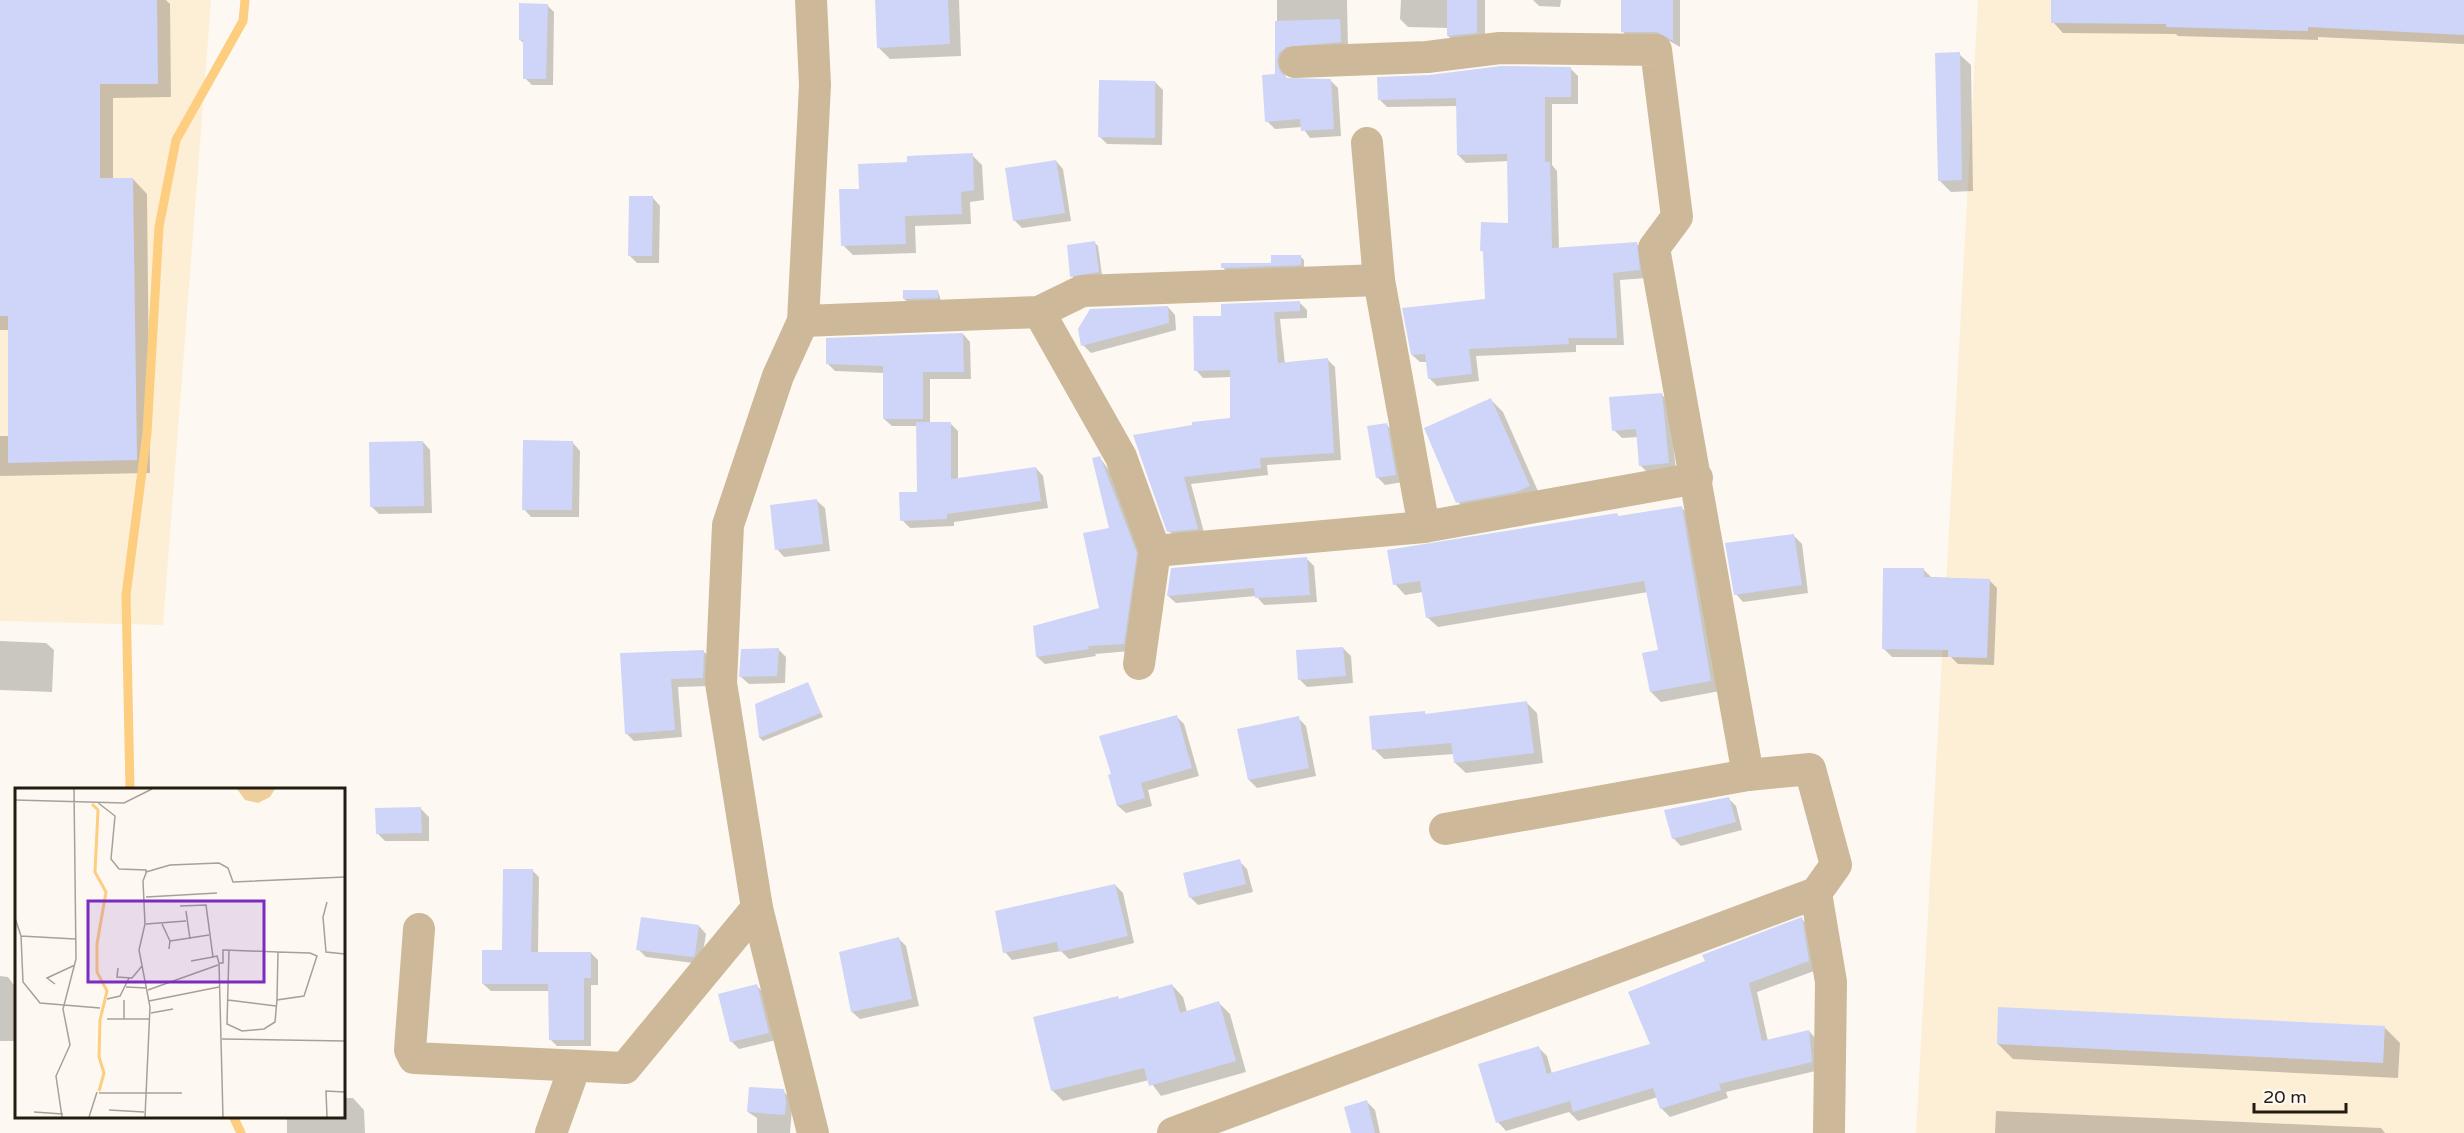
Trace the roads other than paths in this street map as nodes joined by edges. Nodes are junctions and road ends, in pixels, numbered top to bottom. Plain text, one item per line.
1 (811, 0) edge
2 (1295, 62) dead end
3 (1367, 143) dead end
4 (1379, 280) junction
5 (1039, 312) junction
6 (803, 321) junction
7 (1697, 478) junction
8 (1424, 527) junction
9 (1155, 551) junction
10 (1139, 664) dead end
11 (1748, 775) junction
12 (1445, 829) dead end
13 (1816, 893) junction
14 (757, 908) junction
15 (419, 929) dead end
16 (575, 1066) junction
17 (551, 1133) edge
18 (813, 1133) edge
19 (1173, 1133) edge
20 (1829, 1133) edge

1 - 6 street
2 - 7 street
3 - 4 street
4 - 5 street
4 - 8 street
5 - 6 street
5 - 9 street
6 - 14 street
7 - 8 street
7 - 11 street
8 - 9 street
9 - 10 street
11 - 12 street
11 - 13 street
13 - 19 street
13 - 20 street
14 - 16 street
14 - 18 street
15 - 16 street
16 - 17 street

